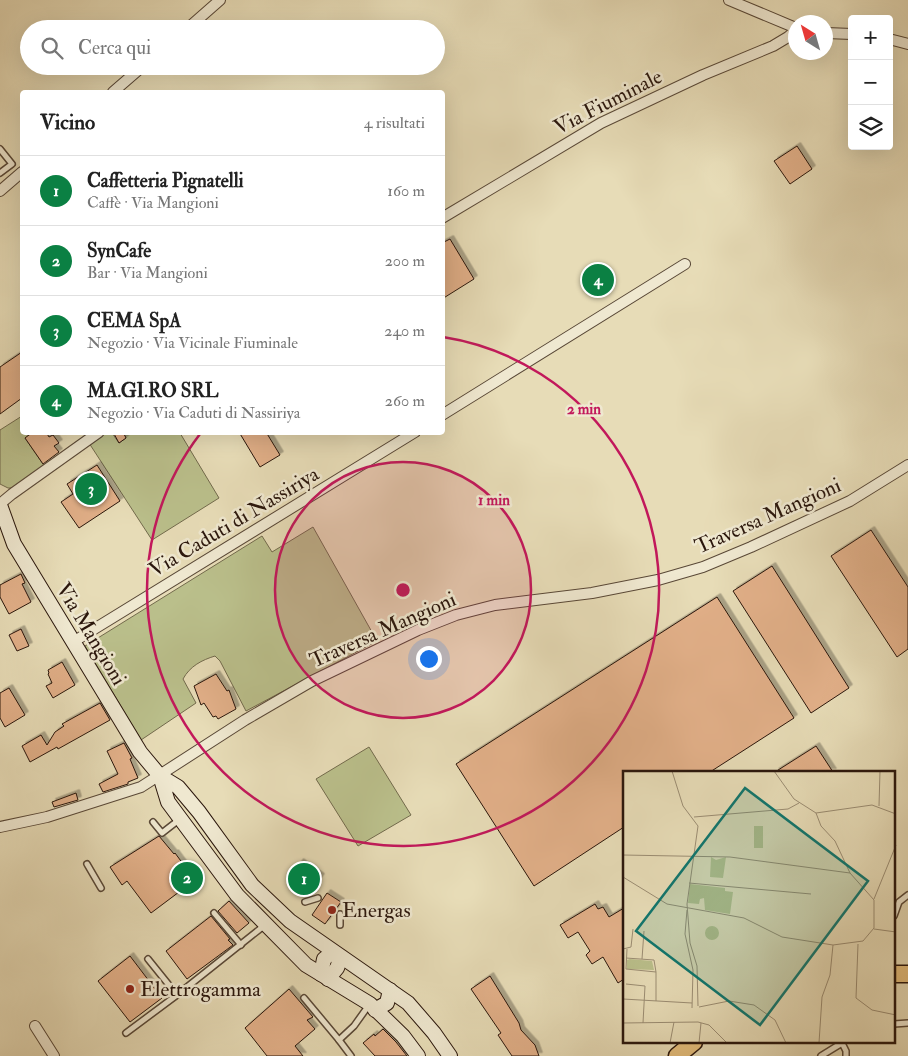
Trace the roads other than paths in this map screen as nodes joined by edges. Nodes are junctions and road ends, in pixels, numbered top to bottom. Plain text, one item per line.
1 (220, 0) edge
2 (729, 0) edge
3 (197, 20) edge
4 (788, 26) edge
5 (833, 33) edge
6 (848, 34) edge
7 (788, 37) edge
8 (893, 40) edge
9 (908, 44) edge
10 (133, 75) edge
11 (115, 90) edge
12 (0, 149) edge
13 (0, 173) edge
14 (20, 174) edge
15 (0, 190) edge
16 (445, 216) edge
17 (685, 264) dead end
18 (445, 413) edge
19 (95, 435) edge
20 (410, 435) edge
21 (908, 466) edge
22 (0, 505) edge
23 (72, 642) junction
24 (160, 776) junction
25 (197, 810) junction
26 (182, 821) junction
27 (153, 822) dead end
28 (0, 827) edge
29 (234, 860) junction
30 (87, 864) dead end
31 (219, 872) junction
32 (101, 888) dead end
33 (908, 895) edge
34 (318, 898) dead end
35 (305, 902) dead end
36 (896, 910) edge
37 (214, 913) dead end
38 (340, 914) dead end
39 (291, 921) junction
40 (340, 924) dead end
41 (272, 933) junction
42 (241, 945) junction
43 (337, 955) junction
44 (148, 959) dead end
45 (324, 977) junction
46 (386, 987) junction
47 (177, 995) junction
48 (304, 998) dead end
49 (370, 1006) junction
50 (35, 1026) dead end
51 (126, 1033) dead end
52 (339, 1040) junction
53 (691, 1044) edge
54 (841, 1044) edge
55 (843, 1044) edge
56 (54, 1056) edge
57 (351, 1056) edge
58 (418, 1056) edge
59 (450, 1056) edge
60 (676, 1056) edge
61 (821, 1056) edge
62 (846, 1056) edge

1 - 3 street
2 - 4 street
5 - 6 street
7 - 16 street, Via Fiuminale
8 - 9 street
10 - 11 street
12 - 13 lane
14 - 15 street
17 - 18 street
19 - 22 street
20 - 23 street, Via Caduti di Nassiriya
21 - 24 street, Traversa Mangioni
22 - 23 street, Via Mangioni
23 - 24 street, Via Mangioni
24 - 25 street, Via Mangioni
24 - 26 street, Via Mangioni
24 - 28 street, Traversa Mangioni
25 - 26 street
25 - 29 street, Via Mangioni
26 - 27 lane
26 - 31 street, Via Mangioni
29 - 31 street
29 - 39 street, Via Mangioni
30 - 32 lane
31 - 41 street, Via Mangioni
33 - 36 lane
34 - 35 lane
37 - 42 lane
38 - 40 lane
39 - 41 street
39 - 41 street
39 - 43 street, Via Mangioni
41 - 42 lane
41 - 45 street, Via Mangioni
42 - 47 lane
43 - 45 street
43 - 46 street, Via Mangioni
44 - 47 lane
45 - 49 street, Via Mangioni
46 - 49 street
46 - 59 street, Via Mangioni
47 - 51 lane
48 - 52 lane
49 - 52 lane
49 - 58 street, Via Mangioni
50 - 56 street
52 - 57 lane
53 - 60 main road
54 - 61 lane
55 - 62 lane

